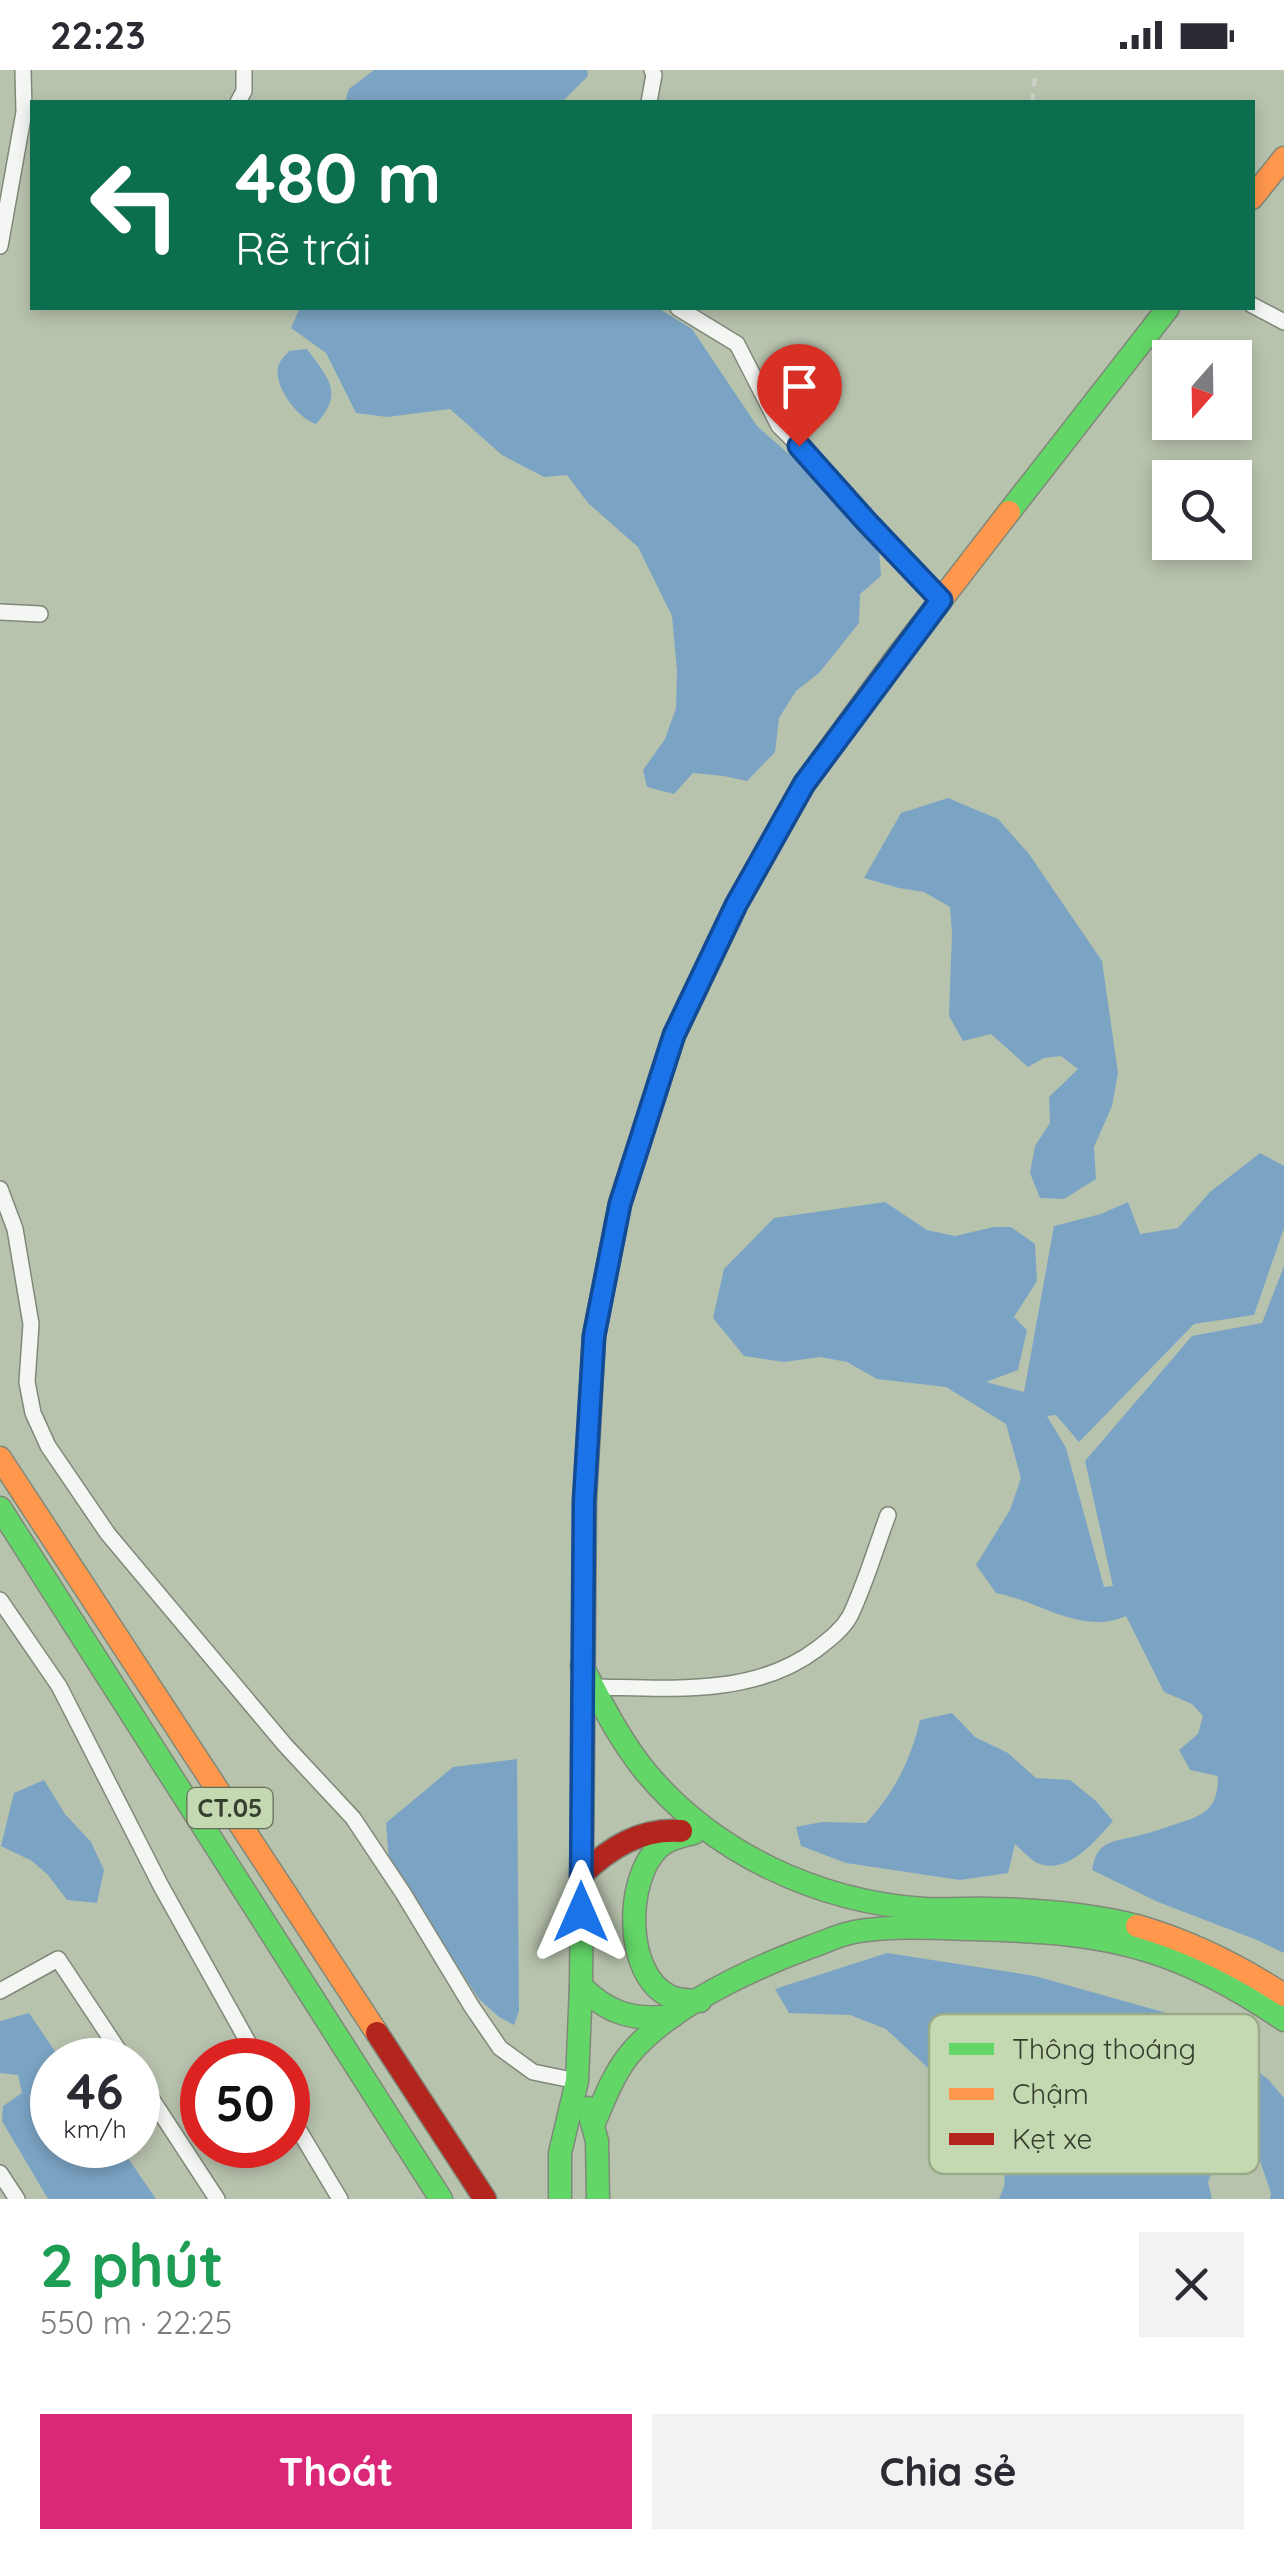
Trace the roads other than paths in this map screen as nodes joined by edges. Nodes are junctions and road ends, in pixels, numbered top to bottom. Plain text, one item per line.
1 (23, 70) edge
2 (244, 70) edge
3 (652, 70) edge
4 (239, 100) edge
5 (650, 100) edge
6 (1284, 158) edge
7 (1255, 194) edge
8 (0, 246) edge
9 (1255, 307) edge
10 (681, 310) edge
11 (1166, 310) edge
12 (1284, 322) edge
13 (941, 600) junction
14 (0, 612) edge
15 (40, 614) dead end
16 (0, 1190) edge
17 (0, 1458) edge
18 (0, 1508) edge
19 (888, 1514) dead end
20 (0, 1600) edge
21 (582, 1666) junction
22 (593, 1687) junction
23 (694, 1833) junction
24 (721, 1842) junction
25 (581, 1876) junction
26 (581, 1986) junction
27 (0, 1991) edge
28 (1284, 1995) edge
29 (700, 2000) junction
30 (676, 2016) junction
31 (1284, 2020) edge
32 (110, 2038) edge
33 (246, 2038) edge
34 (577, 2082) junction
35 (160, 2111) edge
36 (594, 2123) junction
37 (310, 2149) edge
38 (0, 2173) edge
39 (17, 2199) edge
40 (218, 2199) edge
41 (340, 2199) edge
42 (441, 2199) edge
43 (485, 2199) edge
44 (560, 2199) edge
45 (598, 2199) edge

1 - 8 street
2 - 4 street
3 - 5 street
6 - 7 main road
9 - 12 street
10 - 13 street
11 - 13 main road
13 - 21 main road
14 - 15 street
16 - 34 street
17 - 43 main road, CT.05
18 - 42 main road, CT.05
19 - 22 street
20 - 33 street
21 - 22 main road
21 - 25 main road
22 - 24 main road
23 - 24 main road
23 - 25 main road
23 - 29 main road
24 - 28 main road
25 - 26 main road
26 - 30 main road
26 - 34 main road
27 - 32 street
29 - 30 main road
29 - 31 main road
30 - 36 main road
34 - 36 main road
34 - 44 main road
35 - 40 street
36 - 45 main road
37 - 41 street
38 - 39 street

